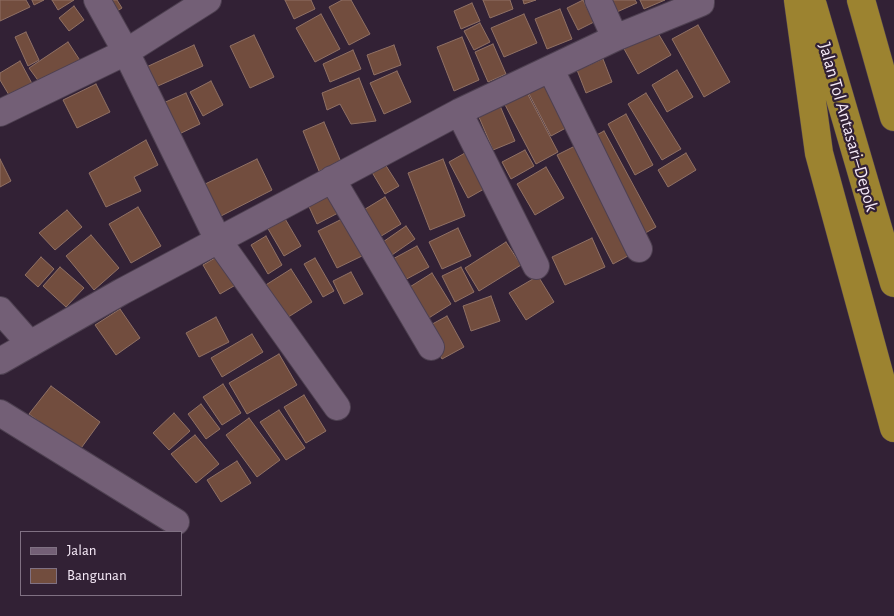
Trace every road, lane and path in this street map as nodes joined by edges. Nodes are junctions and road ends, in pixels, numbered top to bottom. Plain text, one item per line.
1 (97, 0) edge
2 (598, 0) edge
3 (702, 0) edge
4 (798, 0) edge
5 (811, 0) edge
6 (861, 0) edge
7 (871, 0) edge
8 (203, 1) edge
9 (615, 38) junction
10 (126, 52) junction
11 (894, 63) edge
12 (551, 70) junction
13 (459, 112) junction
14 (0, 113) edge
15 (894, 117) edge
16 (332, 179) junction
17 (218, 240) junction
18 (639, 249) dead end
19 (536, 266) dead end
20 (894, 283) edge
21 (0, 310) edge
22 (30, 344) junction
23 (431, 347) dead end
24 (0, 361) edge
25 (337, 407) dead end
26 (0, 413) edge
27 (894, 428) edge
28 (176, 522) dead end

1 - 10 street
2 - 9 street
3 - 9 street
4 - 27 highway
5 - 20 highway, Jalan Tol Antasari–Depok
6 - 15 highway
7 - 11 highway
8 - 10 street
9 - 12 street
10 - 14 street
10 - 17 street
12 - 13 street
12 - 18 street
13 - 16 street
13 - 19 street
16 - 17 street
16 - 23 street
17 - 22 street
17 - 25 street
21 - 22 street
22 - 24 street
26 - 28 street

